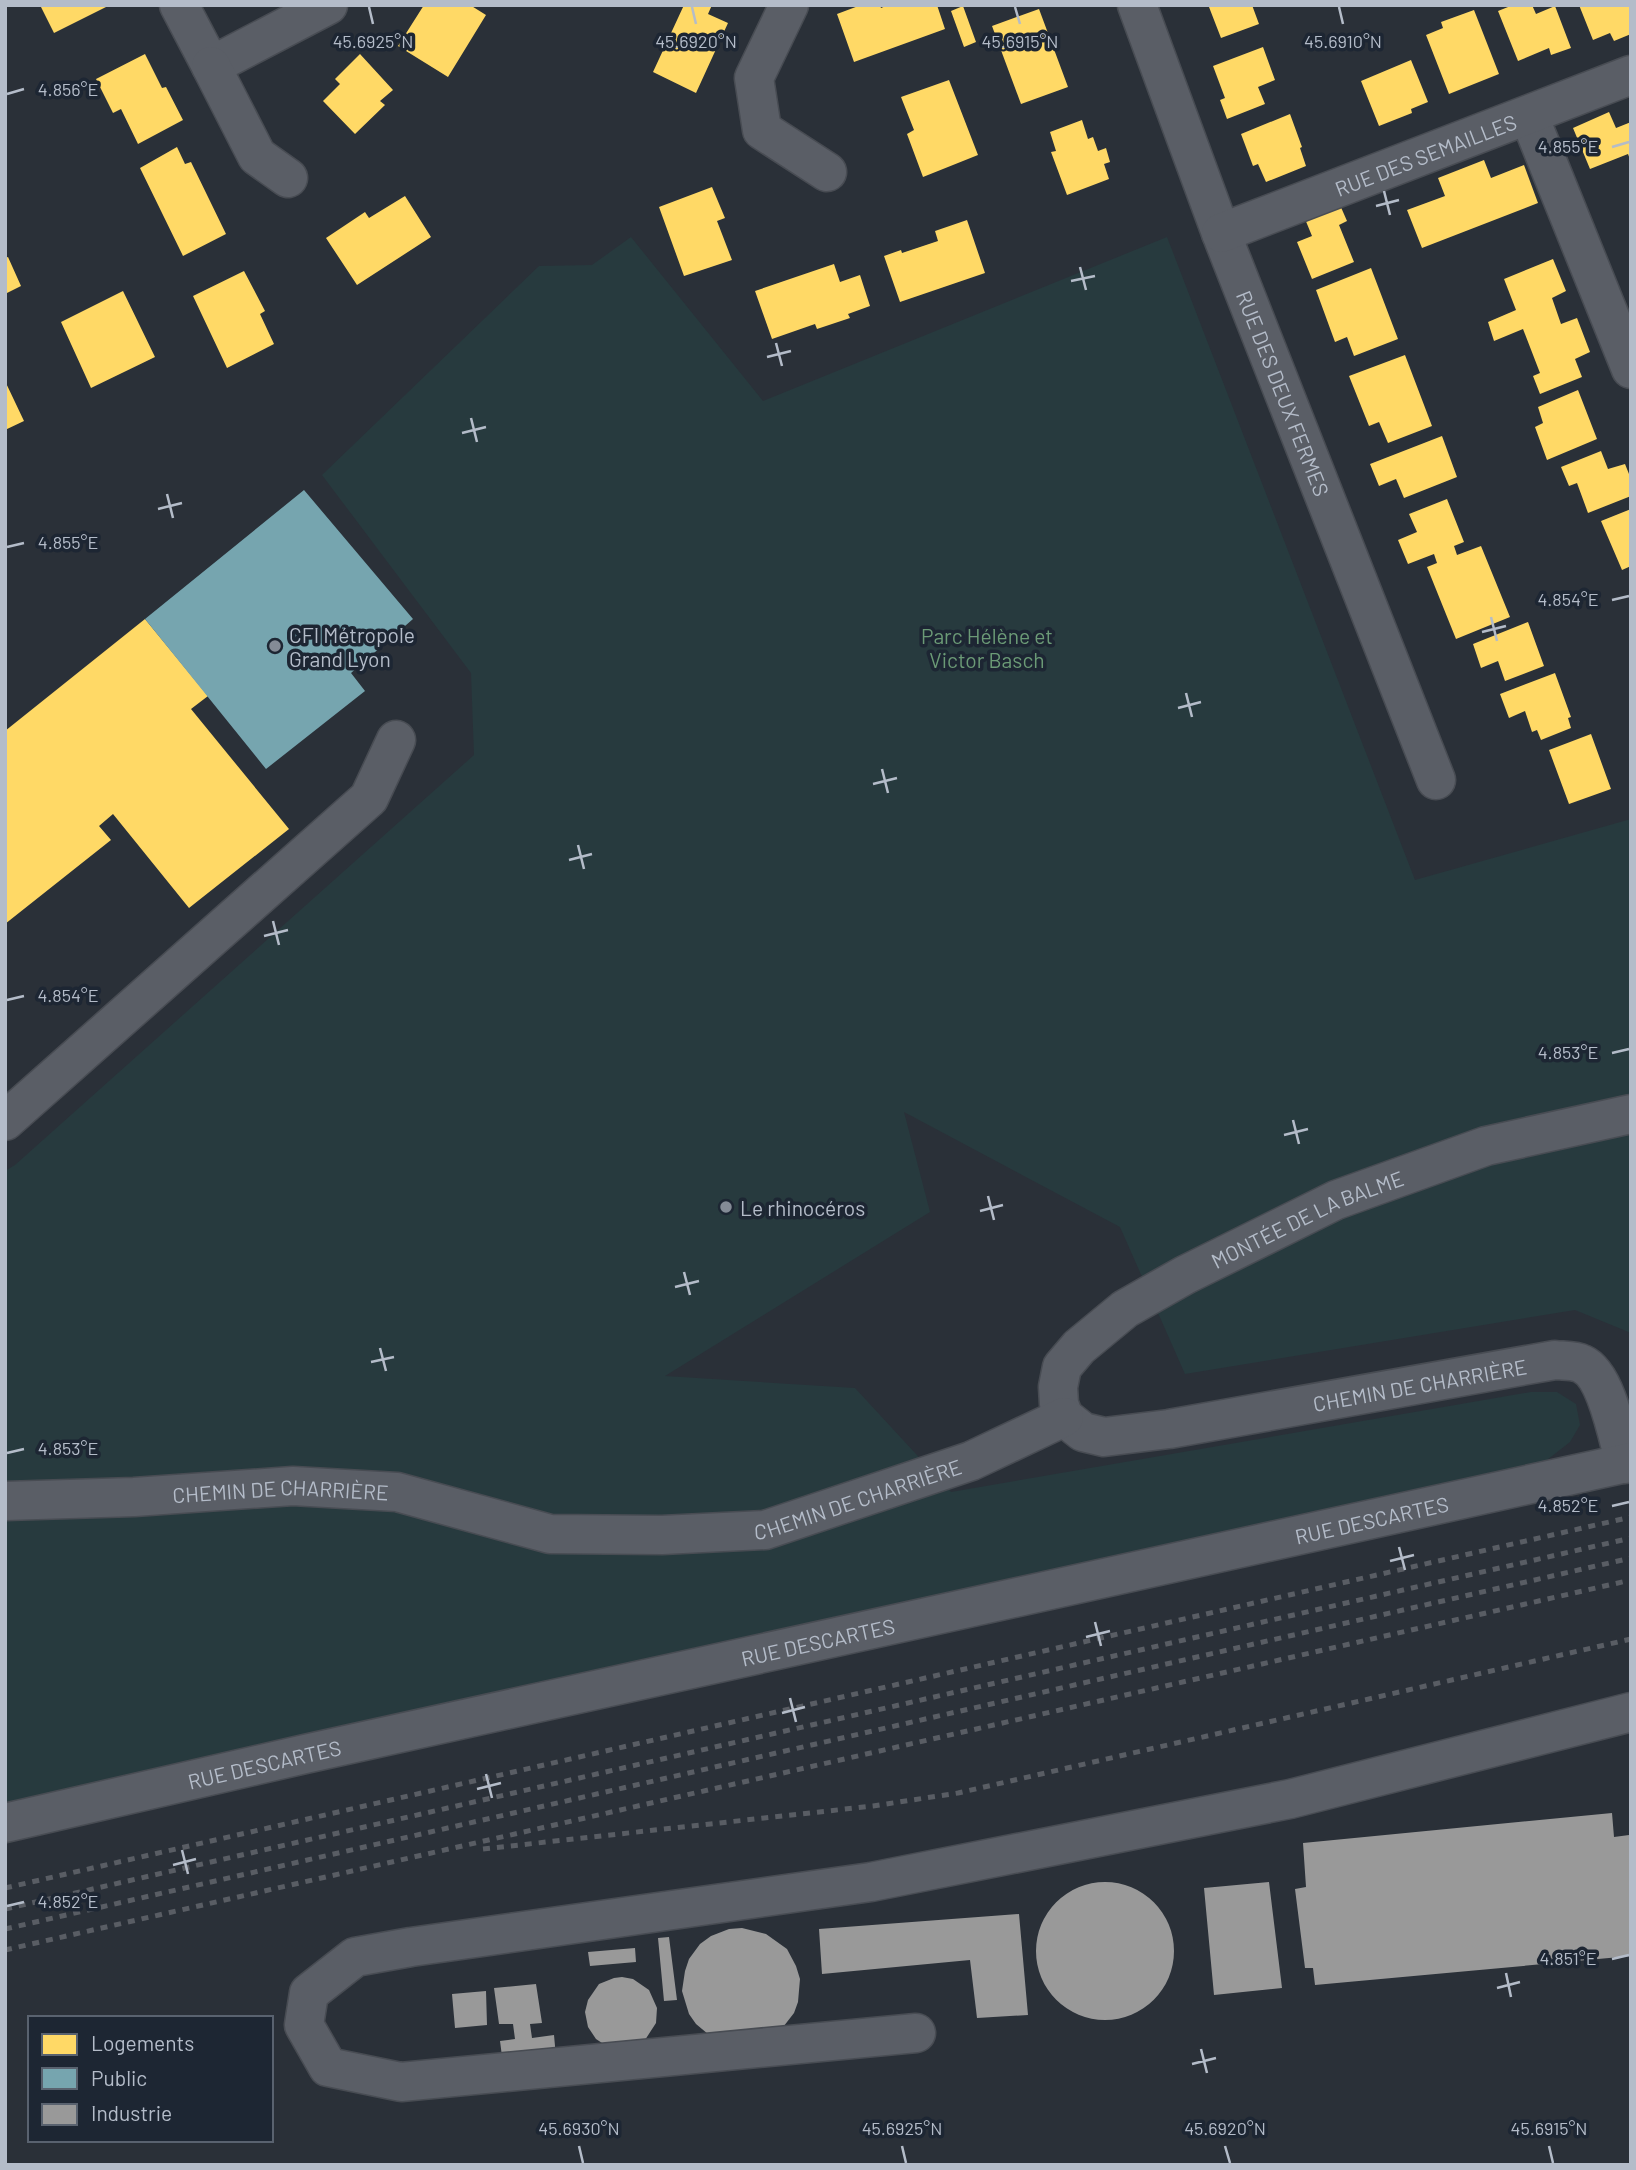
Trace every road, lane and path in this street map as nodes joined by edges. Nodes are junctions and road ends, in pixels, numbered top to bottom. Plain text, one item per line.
1 (178, 5) edge
2 (327, 5) edge
3 (789, 5) edge
4 (1137, 5) edge
5 (211, 66) junction
6 (1631, 75) edge
7 (1529, 116) junction
8 (827, 172) dead end
9 (288, 178) dead end
10 (1220, 233) junction
11 (1631, 369) edge
12 (396, 740) dead end
13 (1436, 780) dead end
14 (1631, 1114) edge
15 (5, 1121) edge
16 (1064, 1417) junction
17 (1628, 1463) edge
18 (5, 1501) edge
19 (1631, 1712) edge
20 (5, 1823) edge
21 (916, 2033) dead end

1 - 5 street
2 - 5 street
3 - 8 street
4 - 10 street, RUE DES DEUX FERMES
5 - 9 street
6 - 7 street, RUE DES SEMAILLES
7 - 10 street, RUE DES SEMAILLES
7 - 11 street
10 - 13 street, RUE DES DEUX FERMES
12 - 15 street
14 - 16 street, MONTÉE DE LA BALME
16 - 17 street, CHEMIN DE CHARRIÈRE
16 - 18 street, CHEMIN DE CHARRIÈRE
17 - 20 street, RUE DESCARTES
19 - 21 street

